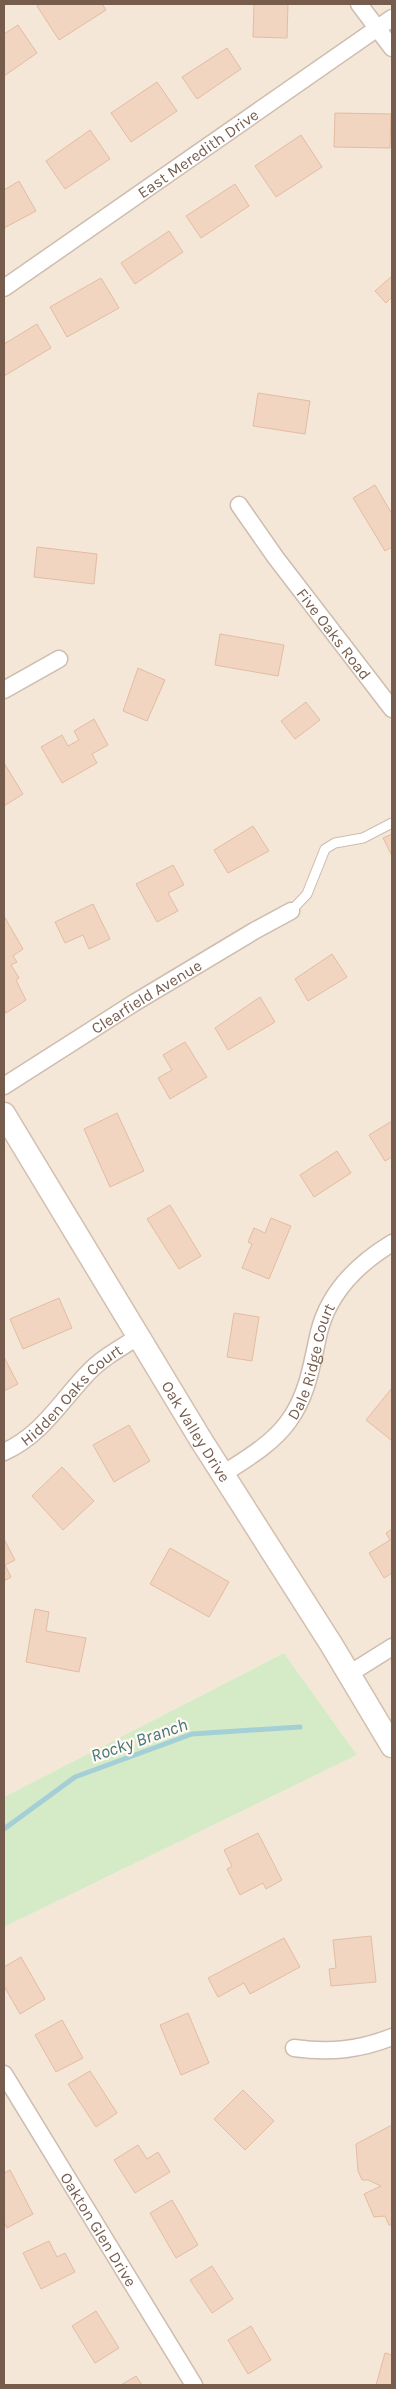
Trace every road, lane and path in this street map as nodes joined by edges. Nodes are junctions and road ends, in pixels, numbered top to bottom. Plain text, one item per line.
1 (359, 4) edge
2 (392, 18) edge
3 (377, 28) junction
4 (392, 48) edge
5 (4, 288) edge
6 (239, 505) dead end
7 (59, 659) dead end
8 (4, 690) edge
9 (392, 708) edge
10 (392, 823) edge
11 (291, 912) joint
12 (4, 1086) edge
13 (4, 1114) edge
14 (392, 1242) edge
15 (138, 1337) junction
16 (4, 1452) edge
17 (223, 1474) junction
18 (392, 1647) edge
19 (349, 1674) junction
20 (392, 1746) edge
21 (392, 2037) edge
22 (294, 2048) dead end
23 (4, 2074) edge
24 (194, 2385) edge

1 - 3 street
2 - 3 street, East Meredith Drive
3 - 4 street
3 - 5 street, East Meredith Drive
6 - 9 street, Five Oaks Road
7 - 8 street
10 - 11 lane
11 - 12 street, Clearfield Avenue
13 - 15 street, Oak Valley Drive
14 - 17 street, Dale Ridge Court
15 - 16 street, Hidden Oaks Court
15 - 17 street, Oak Valley Drive
17 - 19 street, Oak Valley Drive
18 - 19 street
19 - 20 street, Oak Valley Drive
21 - 22 street
23 - 24 street, Oakton Glen Drive

